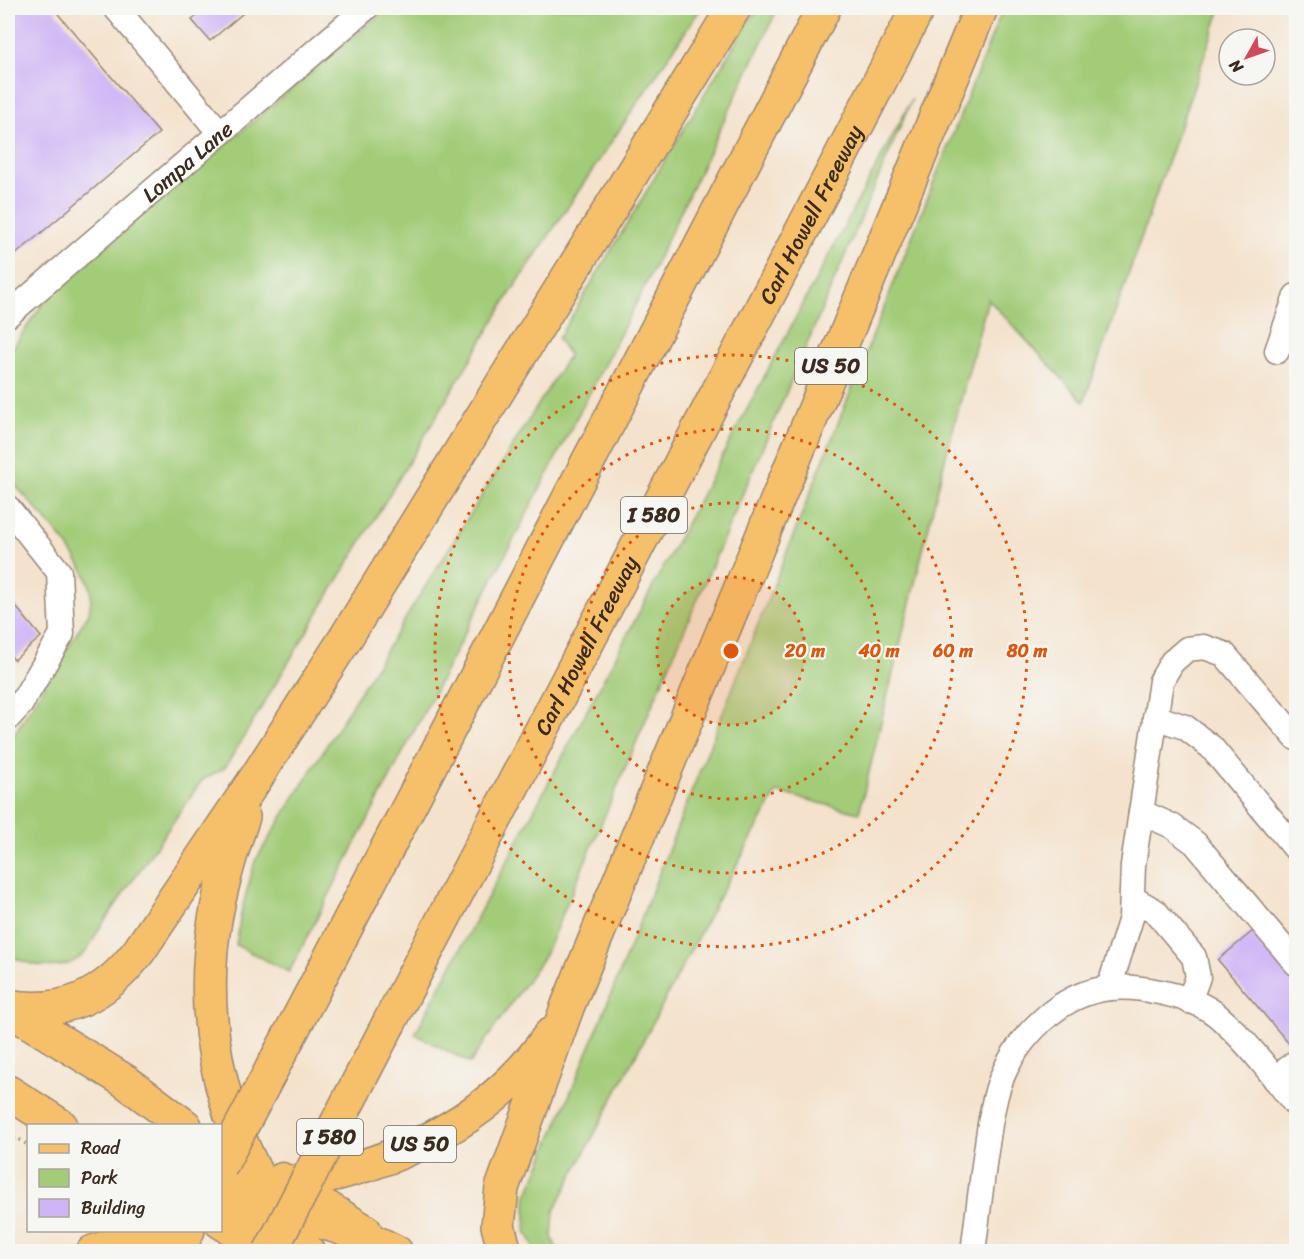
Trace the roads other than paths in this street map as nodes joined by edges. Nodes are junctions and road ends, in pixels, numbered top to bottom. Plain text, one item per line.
1 (116, 8) edge
2 (366, 8) edge
3 (734, 8) edge
4 (824, 8) edge
5 (918, 8) edge
6 (981, 8) edge
7 (220, 133) junction
8 (1296, 296) edge
9 (8, 315) edge
10 (1277, 351) dead end
11 (8, 508) edge
12 (1155, 717) junction
13 (8, 718) edge
14 (1296, 738) edge
15 (256, 778) junction
16 (1141, 812) junction
17 (1296, 849) edge
18 (1132, 898) junction
19 (1296, 963) edge
20 (1109, 988) junction
21 (1189, 1001) junction
22 (568, 1005) junction
23 (8, 1007) edge
24 (1296, 1062) edge
25 (1275, 1079) junction
26 (125, 1081) junction
27 (8, 1092) edge
28 (1296, 1105) edge
29 (59, 1124) edge
30 (184, 1124) edge
31 (195, 1124) edge
32 (226, 1167) edge
33 (276, 1184) junction
34 (280, 1214) junction
35 (228, 1218) edge
36 (153, 1232) edge
37 (187, 1232) edge
38 (265, 1250) edge
39 (93, 1251) edge
40 (177, 1251) edge
41 (308, 1251) edge
42 (396, 1251) edge
43 (402, 1251) edge
44 (505, 1251) edge
45 (973, 1251) edge

1 - 7 street
2 - 7 street, Lompa Lane
3 - 15 highway
4 - 32 highway, bridge
5 - 38 highway, Carl Howell Freeway / I 580, bridge
6 - 22 highway, US 50
7 - 9 street, Lompa Lane
8 - 10 street
11 - 13 street
12 - 14 street
12 - 16 street
12 - 17 street
15 - 23 highway
15 - 32 highway
16 - 18 street
16 - 19 street
18 - 20 street
18 - 21 street
20 - 21 street
20 - 45 street
21 - 25 street
22 - 33 highway, US 50
22 - 44 highway
23 - 26 highway
24 - 25 street
25 - 28 street
26 - 30 highway
26 - 31 main road
27 - 29 highway
32 - 33 highway, US 50
32 - 35 highway
33 - 34 highway
33 - 43 main road
34 - 35 highway
34 - 41 highway
34 - 42 highway
35 - 38 highway
36 - 39 highway
37 - 40 highway

